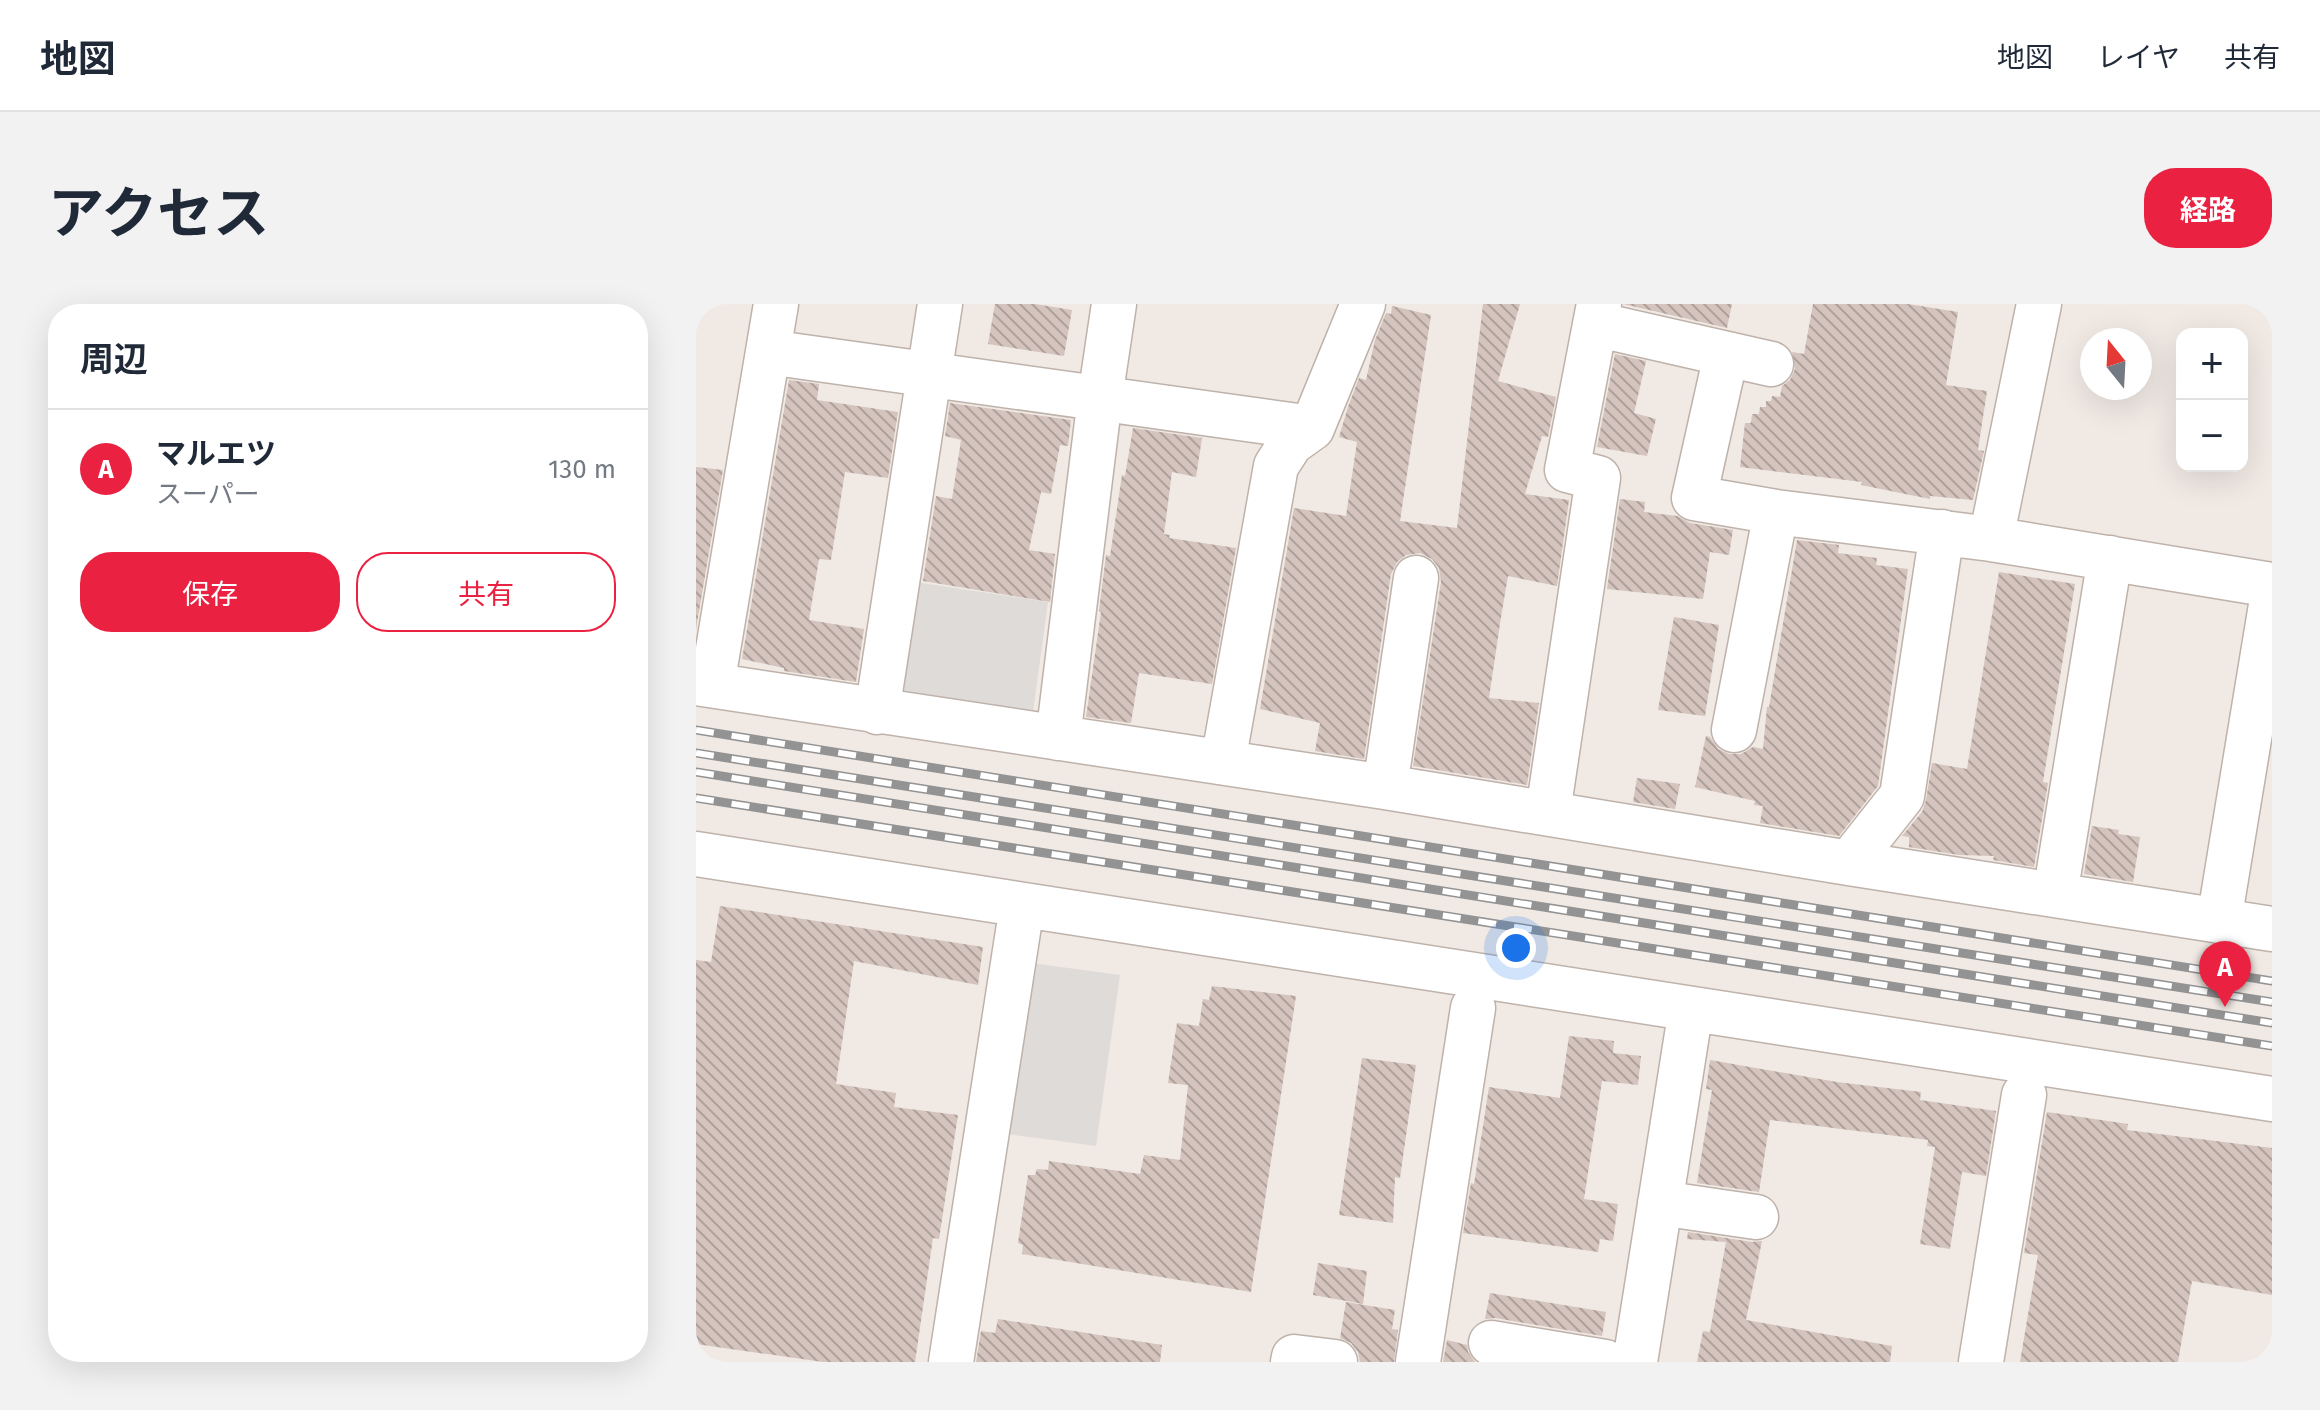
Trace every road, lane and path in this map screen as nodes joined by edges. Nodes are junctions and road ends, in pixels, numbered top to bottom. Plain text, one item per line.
1 (776, 304) edge
2 (940, 304) edge
3 (1114, 304) edge
4 (1363, 304) edge
5 (2039, 304) edge
6 (1597, 314) edge
7 (768, 352) junction
8 (1726, 355) junction
9 (1771, 364) dead end
10 (928, 374) junction
11 (1100, 398) junction
12 (1312, 428) junction
13 (1776, 512) junction
14 (1942, 532) junction
15 (1991, 539) junction
16 (2110, 558) junction
17 (1416, 578) dead end
18 (2272, 585) edge
19 (2272, 599) edge
20 (704, 684) edge
21 (877, 712) junction
22 (1734, 730) dead end
23 (1058, 738) junction
24 (1223, 762) junction
25 (1385, 787) junction
26 (1548, 812) junction
27 (696, 854) edge
28 (1849, 863) junction
29 (2055, 895) junction
30 (1022, 906) junction
31 (2219, 921) junction
32 (2272, 929) edge
33 (1473, 1008) dead end
34 (1691, 1009) junction
35 (2024, 1095) dead end
36 (2272, 1099) edge
37 (1660, 1203) junction
38 (1756, 1217) dead end
39 (1491, 1343) dead end
40 (951, 1362) edge
41 (1293, 1362) edge
42 (1335, 1362) edge
43 (1418, 1362) edge
44 (1605, 1362) edge
45 (1635, 1362) edge
46 (1981, 1362) edge

1 - 7 street
2 - 10 street
3 - 11 street
4 - 12 street
5 - 15 street
6 - 8 street
6 - 26 street
7 - 10 street
7 - 20 street
8 - 9 street
8 - 13 street
10 - 11 street
10 - 21 street
11 - 12 street
11 - 23 street
12 - 24 street
13 - 14 street
13 - 22 street
14 - 15 street
14 - 28 street
15 - 16 street
16 - 18 street
16 - 29 street
17 - 25 street
19 - 31 street
20 - 21 street
21 - 23 street
23 - 24 street
24 - 25 street
25 - 26 street
26 - 28 street
27 - 30 street
28 - 29 street
29 - 31 street
30 - 34 street
30 - 40 street
31 - 32 street
33 - 43 street
34 - 36 street
34 - 37 street
35 - 46 street
37 - 38 street
37 - 45 street
39 - 44 street
41 - 42 street

